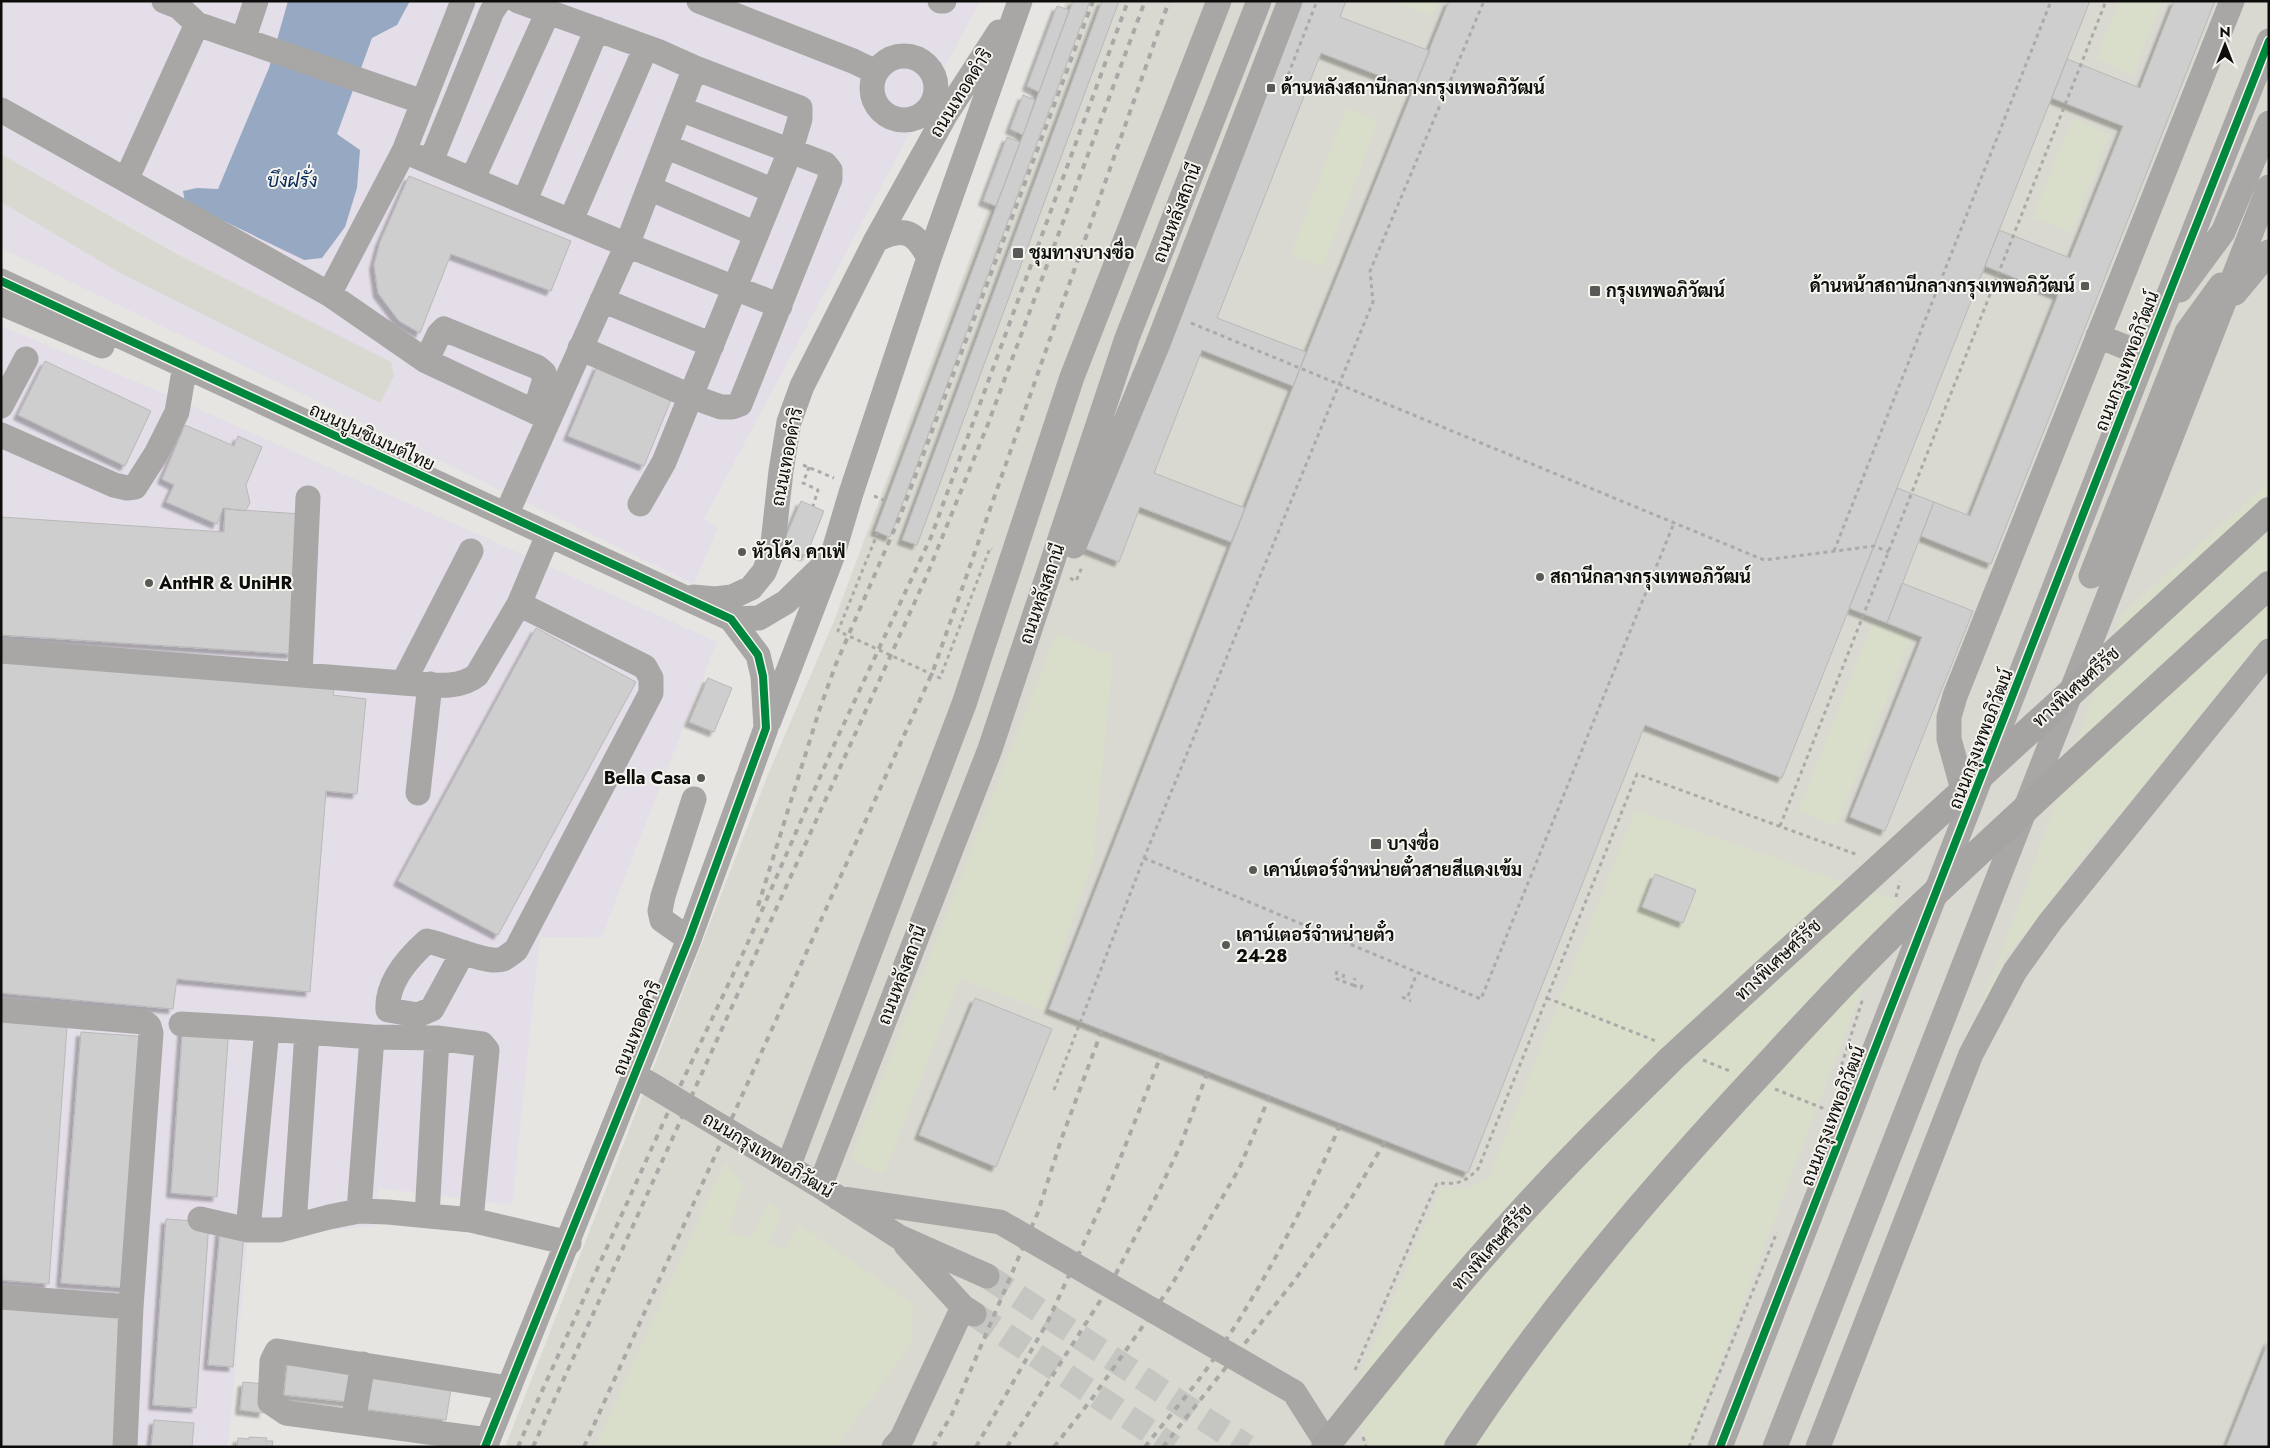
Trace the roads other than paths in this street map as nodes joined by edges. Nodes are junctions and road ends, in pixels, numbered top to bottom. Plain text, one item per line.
1 (164, 1) edge
2 (256, 1) edge
3 (463, 1) edge
4 (499, 1) edge
5 (518, 1) edge
6 (699, 1) edge
7 (940, 1) edge
8 (944, 1) edge
9 (1020, 1) edge
10 (1219, 1) edge
11 (1259, 1) edge
12 (1290, 1) edge
13 (2232, 1) edge
14 (548, 12) junction
15 (197, 24) junction
16 (597, 30) junction
17 (243, 40) junction
18 (2269, 41) edge
19 (646, 47) junction
20 (695, 68) junction
21 (876, 72) junction
22 (423, 102) junction
23 (680, 109) junction
24 (939, 109) junction
25 (1, 110) edge
26 (2269, 123) edge
27 (665, 146) junction
28 (791, 149) junction
29 (404, 151) junction
30 (431, 161) junction
31 (473, 178) junction
32 (126, 180) junction
33 (649, 188) junction
34 (2269, 188) edge
35 (774, 191) junction
36 (525, 200) junction
37 (571, 220) junction
38 (756, 234) junction
39 (876, 240) junction
40 (627, 245) junction
41 (2269, 252) edge
42 (2242, 255) junction
43 (929, 258) junction
44 (1, 265) edge
45 (1, 281) edge
46 (734, 288) junction
47 (329, 294) junction
48 (602, 300) junction
49 (1, 303) edge
50 (780, 306) junction
51 (2220, 310) junction
52 (2160, 318) junction
53 (2098, 336) junction
54 (712, 345) junction
55 (580, 348) junction
56 (2145, 355) junction
57 (26, 358) dead end
58 (426, 361) junction
59 (183, 377) junction
60 (239, 392) junction
61 (690, 396) junction
62 (1, 406) edge
63 (542, 415) junction
64 (1, 435) edge
65 (308, 498) dead end
66 (640, 504) dead end
67 (2269, 511) edge
68 (506, 515) junction
69 (548, 535) junction
70 (471, 551) dead end
71 (832, 558) junction
72 (2091, 576) dead end
73 (2269, 585) edge
74 (685, 597) junction
75 (519, 604) junction
76 (731, 619) junction
77 (1, 651) edge
78 (2269, 651) edge
79 (300, 675) junction
80 (403, 683) junction
81 (430, 684) junction
82 (766, 728) junction
83 (990, 749) junction
84 (418, 793) dead end
85 (694, 799) dead end
86 (1969, 810) junction
87 (689, 939) junction
88 (463, 952) dead end
89 (1, 1010) edge
90 (181, 1024) dead end
91 (266, 1029) junction
92 (308, 1032) junction
93 (372, 1037) junction
94 (437, 1038) junction
95 (635, 1075) junction
96 (788, 1166) junction
97 (829, 1192) junction
98 (359, 1211) junction
99 (427, 1216) junction
100 (200, 1218) dead end
101 (471, 1220) junction
102 (294, 1225) junction
103 (248, 1230) junction
104 (899, 1238) junction
105 (569, 1243) junction
106 (986, 1276) tunnel mouth
107 (1, 1297) edge
108 (132, 1307) junction
109 (363, 1364) junction
110 (508, 1388) junction
111 (353, 1422) junction
112 (487, 1443) edge
113 (903, 1444) edge
114 (125, 1447) edge
115 (1325, 1447) edge
116 (1329, 1447) edge
117 (1458, 1447) edge
118 (1720, 1447) edge
119 (1775, 1447) edge
120 (1818, 1447) edge

1 - 15 street
2 - 17 street
3 - 22 street
4 - 30 street
5 - 14 street
6 - 21 street
7 - 8 street
9 - 24 street, ถนนเทอดดำริ
9 - 43 street, ถนนเทอดดำริ
10 - 96 street
11 - 83 street, ถนนหลังสถานี
12 - 83 street
13 - 53 street
14 - 16 street
14 - 31 street
15 - 17 street
15 - 32 street
16 - 19 street
16 - 36 street
17 - 22 street
18 - 52 street, ถนนกรุงเทพอภิวัฒน์
19 - 20 street
19 - 37 street
20 - 23 street
20 - 28 street
21 - 24 street
21 - 24 street
22 - 29 street
23 - 27 street
23 - 28 street
24 - 39 street, ถนนเทอดดำริ
25 - 32 street
26 - 52 street
27 - 33 street
27 - 35 street
28 - 35 street
28 - 50 street
29 - 30 street
29 - 47 street
30 - 31 street
31 - 36 street
32 - 47 street
33 - 38 street
33 - 40 street
34 - 42 street
35 - 38 street
36 - 37 street
37 - 40 street
38 - 46 street
39 - 43 street
39 - 74 street, ถนนเทอดดำริ
40 - 46 street
40 - 48 street
41 - 51 street
42 - 51 street
42 - 72 street
43 - 71 street, ถนนเทอดดำริ
44 - 60 street, ถนนปูนซิเมนต์ไทย
45 - 60 street, ถนนปูนซิเมนต์ไทย
46 - 50 street
46 - 54 street
47 - 58 street
48 - 54 street
48 - 55 street
49 - 59 street, ถนนปูนซิเมนต์ไทย
50 - 61 street
51 - 119 street
52 - 56 street, ถนนกรุงเทพอภิวัฒน์
53 - 56 street
53 - 86 street
54 - 61 street
55 - 61 street
55 - 63 street
56 - 86 street, ถนนกรุงเทพอภิวัฒน์
57 - 62 street
58 - 63 street
58 - 63 street
59 - 60 street, ถนนปูนซิเมนต์ไทย
59 - 64 street
60 - 68 street, ถนนปูนซิเมนต์ไทย
61 - 66 street
63 - 68 street
65 - 79 street
67 - 115 highway, ทางพิเศษศรีรัช, bridge
68 - 69 street, ถนนปูนซิเมนต์ไทย
69 - 74 street, ถนนปูนซิเมนต์ไทย
69 - 75 street
70 - 80 street
71 - 76 street, ถนนเทอดดำริ
71 - 82 street, ถนนเทอดดำริ
73 - 117 highway, bridge
74 - 76 street, ถนนปูนซิเมนต์ไทย
75 - 81 street
75 - 88 street
76 - 82 street, ถนนเทอดดำริ
77 - 79 street
78 - 120 street
79 - 80 street
80 - 81 street
81 - 84 street
82 - 87 street, ถนนเทอดดำริ
83 - 97 street, ถนนหลังสถานี
85 - 87 street
86 - 118 street, ถนนกรุงเทพอภิวัฒน์
87 - 95 street, ถนนเทอดดำริ
89 - 108 street
90 - 91 street
91 - 92 street
91 - 103 street
92 - 93 street
92 - 102 street
93 - 94 street
93 - 98 street
94 - 99 street
94 - 101 street
95 - 96 street, ถนนกรุงเทพอภิวัฒน์
95 - 105 street, ถนนเทอดดำริ
96 - 97 street, ถนนกรุงเทพอภิวัฒน์
97 - 104 street, ถนนกรุงเทพอภิวัฒน์
97 - 116 street
98 - 99 street
98 - 102 street
99 - 101 street
100 - 103 street
101 - 105 street
102 - 103 street
104 - 106 street, ถนนกรุงเทพอภิวัฒน์
104 - 113 street, ถนนกรุงเทพอภิวัฒน์
105 - 110 street, ถนนเทอดดำริ
107 - 108 street
108 - 114 street
109 - 110 street
109 - 111 street
109 - 111 street
110 - 112 street, ถนนเทอดดำริ
111 - 112 street

